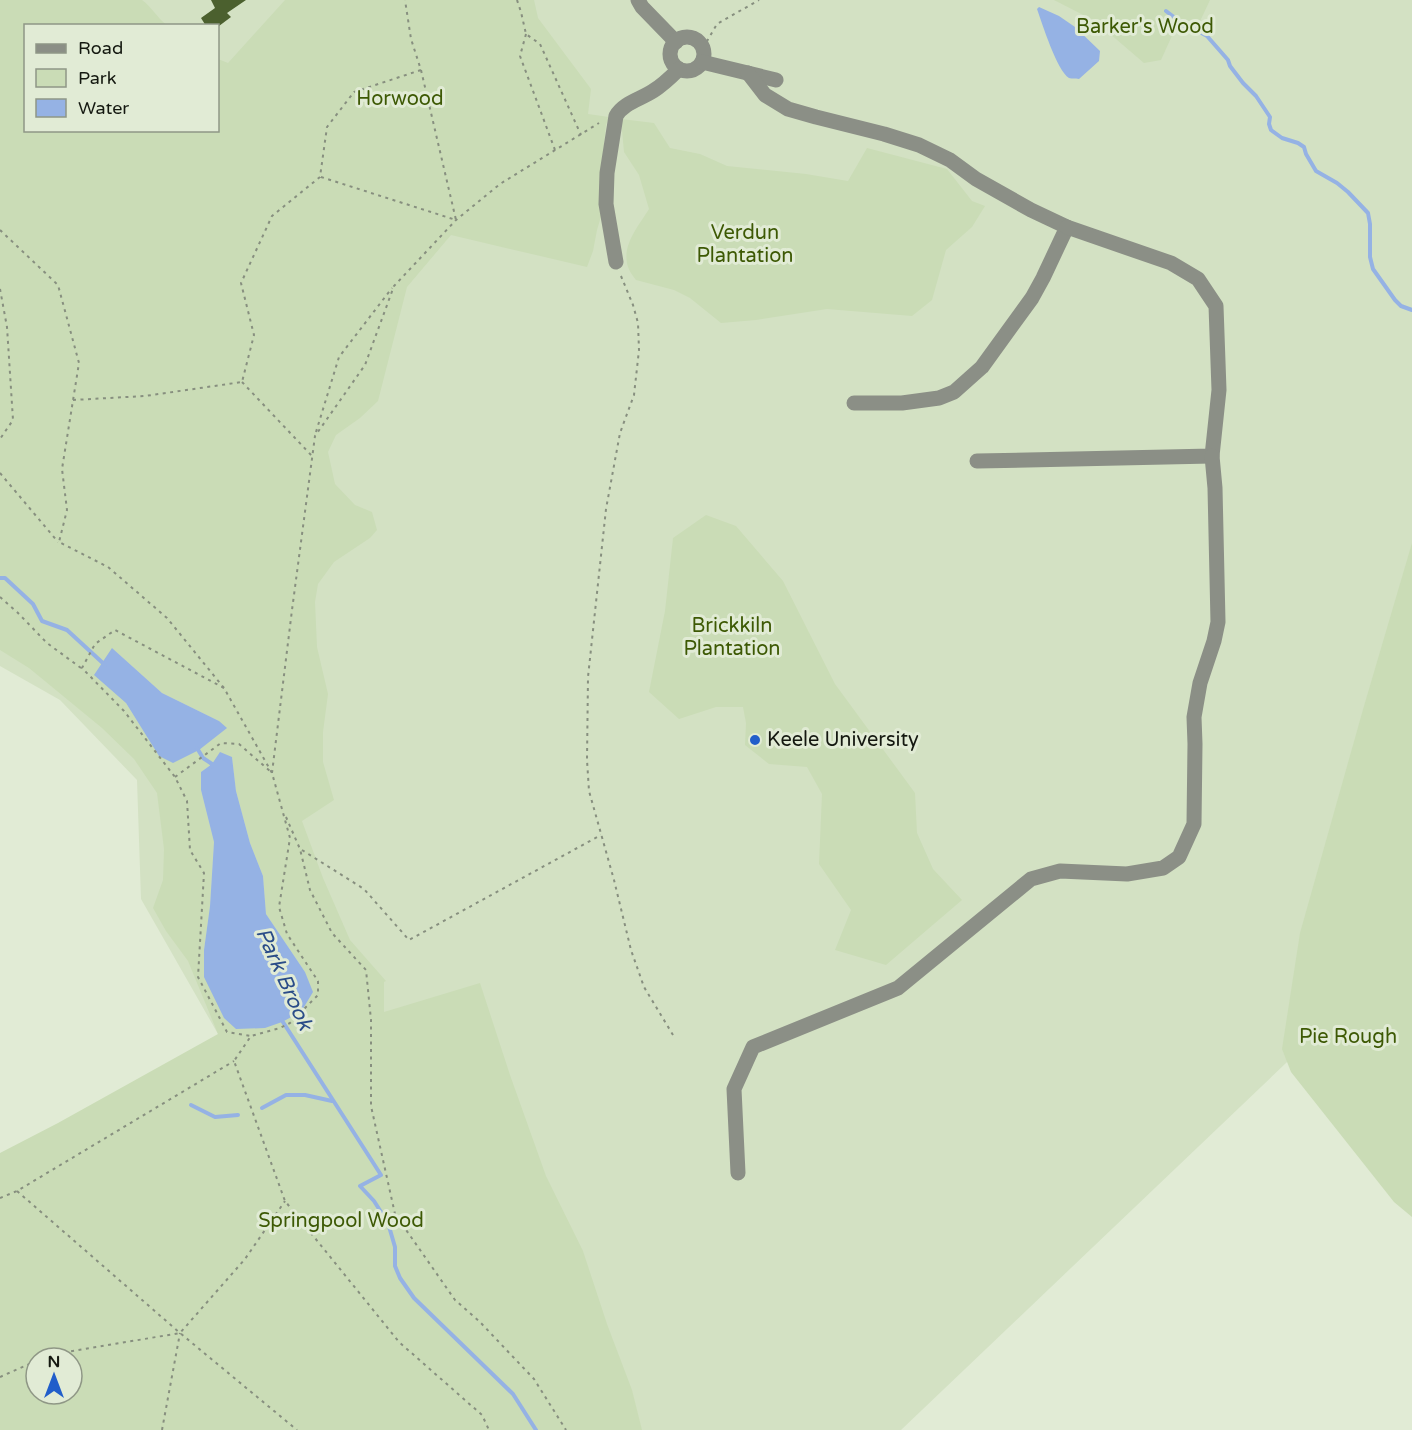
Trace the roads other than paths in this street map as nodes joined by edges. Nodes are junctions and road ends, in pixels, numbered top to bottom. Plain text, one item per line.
1 (639, 0) edge
2 (676, 42) junction
3 (703, 55) junction
4 (679, 69) junction
5 (748, 73) junction
6 (776, 80) dead end
7 (1066, 227) junction
8 (616, 262) road end
9 (854, 403) dead end
10 (1212, 456) junction
11 (977, 461) dead end
12 (738, 1173) dead end

1 - 2 lane
2 - 3 lane
2 - 4 lane
3 - 4 lane
3 - 5 lane
4 - 8 lane
5 - 6 lane
5 - 7 lane
7 - 9 lane
7 - 10 lane
10 - 11 lane
10 - 12 lane

